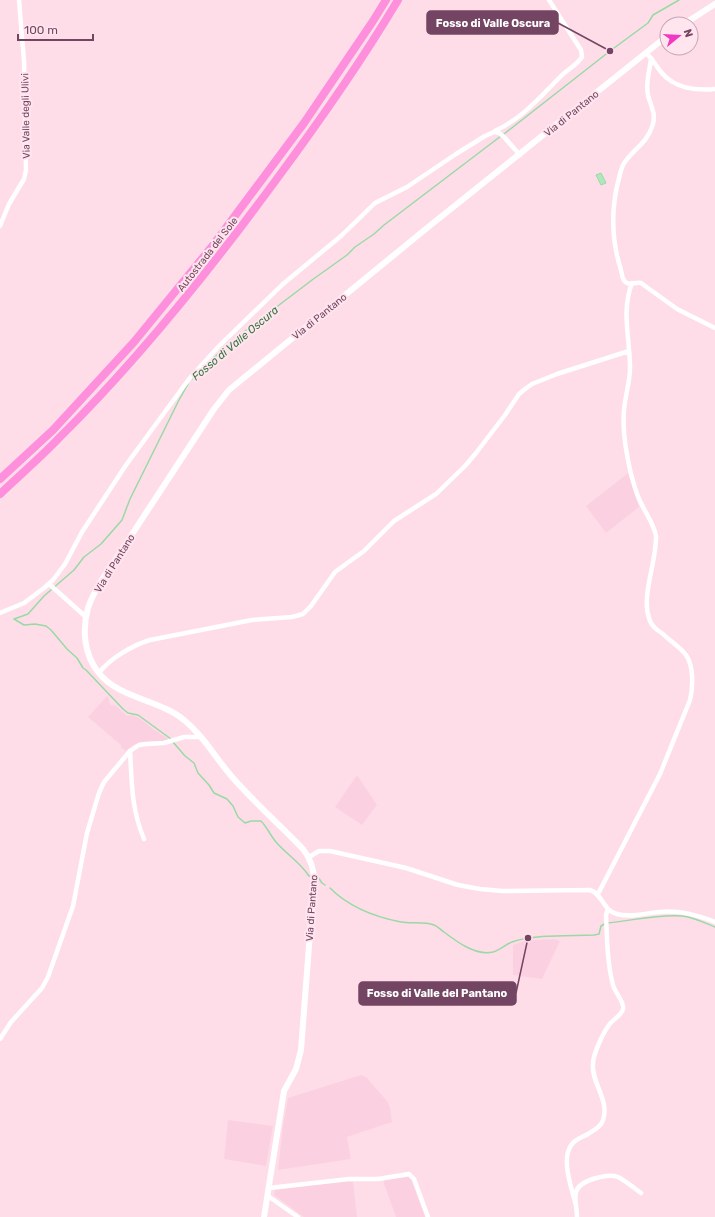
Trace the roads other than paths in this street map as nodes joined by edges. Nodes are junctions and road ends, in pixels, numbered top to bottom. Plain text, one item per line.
1 (19, 0) edge
2 (386, 0) edge
3 (398, 0) edge
4 (550, 0) edge
5 (715, 4) edge
6 (696, 16) edge
7 (659, 42) edge
8 (646, 53) junction
9 (651, 58) junction
10 (715, 89) edge
11 (494, 132) junction
12 (520, 155) junction
13 (0, 226) edge
14 (632, 283) junction
15 (715, 328) edge
16 (629, 351) junction
17 (0, 479) edge
18 (0, 494) edge
19 (49, 584) junction
20 (0, 613) edge
21 (86, 617) junction
22 (99, 673) junction
23 (200, 737) junction
24 (130, 751) junction
25 (144, 839) dead end
26 (309, 857) junction
27 (598, 894) junction
28 (608, 909) junction
29 (715, 922) edge
30 (0, 1039) edge
31 (269, 1188) junction
32 (641, 1193) dead end
33 (268, 1196) junction
34 (576, 1206) junction
35 (264, 1217) edge
36 (298, 1217) edge
37 (428, 1217) edge
38 (577, 1217) edge

1 - 13 street, Via Valle degli Ulivi
2 - 17 highway, Autostrada del Sole
3 - 18 highway, Autostrada del Sole
4 - 11 street
5 - 6 street
7 - 8 street, Via di Pantano
8 - 9 street
8 - 12 street, Via di Pantano
9 - 10 street
9 - 14 street
11 - 12 street
11 - 19 street
12 - 21 street, Via di Pantano
14 - 15 street
14 - 16 street
16 - 22 street
16 - 27 street
19 - 20 street
19 - 21 street
21 - 22 street, Via di Pantano
22 - 23 street, Via di Pantano
23 - 24 street
23 - 26 street, Via di Pantano
24 - 25 street
24 - 30 street
26 - 27 street
26 - 31 street, Via di Pantano
27 - 28 street
28 - 29 street
28 - 34 street
31 - 33 street, Via di Pantano
31 - 37 street
32 - 34 street
33 - 35 street, Via di Pantano
33 - 36 street
34 - 38 street

